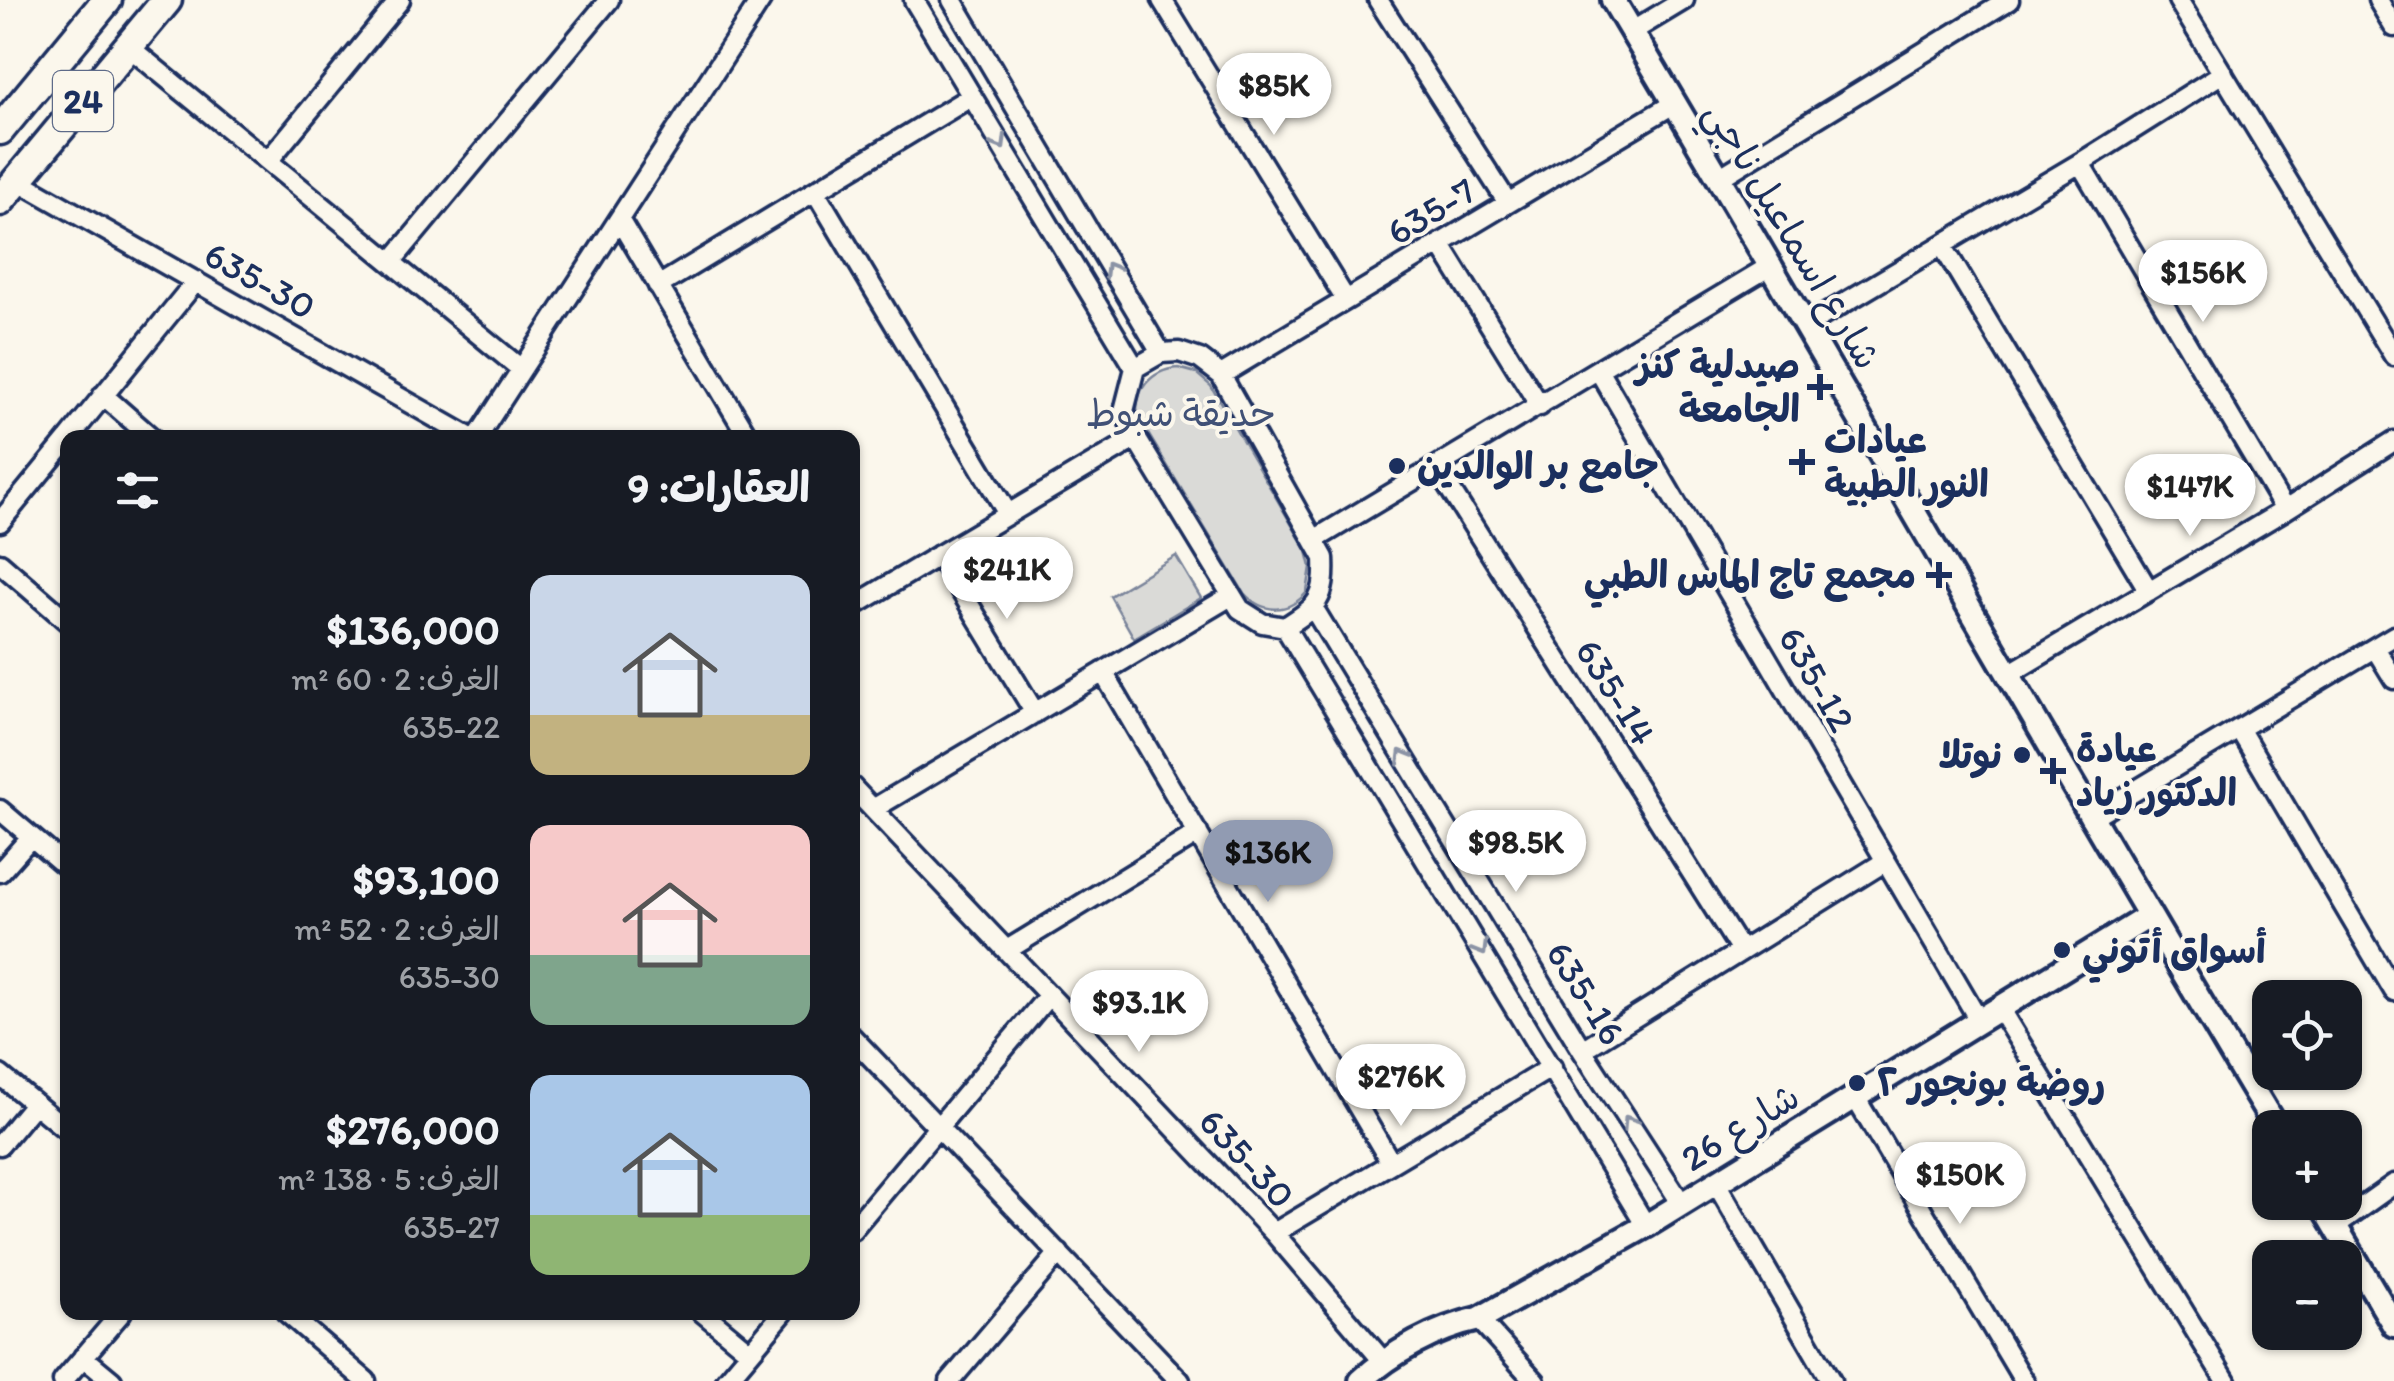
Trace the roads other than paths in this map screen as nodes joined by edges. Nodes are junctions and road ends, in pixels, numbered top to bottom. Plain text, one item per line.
1 (107, 0) edge
2 (167, 0) edge
3 (400, 0) edge
4 (608, 0) edge
5 (760, 0) edge
6 (914, 0) edge
7 (952, 0) edge
8 (1162, 0) edge
9 (1378, 0) edge
10 (1612, 0) edge
11 (1684, 0) edge
12 (2009, 0) edge
13 (2178, 0) edge
14 (2378, 0) edge
15 (2394, 27) edge
16 (1632, 32) junction
17 (128, 47) junction
18 (2223, 73) junction
19 (972, 96) junction
20 (1674, 103) junction
21 (0, 130) edge
22 (268, 161) junction
23 (2080, 163) junction
24 (1719, 178) junction
25 (8, 190) edge
26 (815, 191) junction
27 (1508, 204) junction
28 (620, 221) junction
29 (1440, 244) junction
30 (1942, 245) junction
31 (390, 262) junction
32 (1772, 265) junction
33 (196, 281) junction
34 (658, 286) junction
35 (1346, 300) junction
36 (1808, 325) junction
37 (1161, 353) junction
38 (2394, 355) edge
39 (1135, 368) junction
40 (521, 369) junction
41 (1599, 371) junction
42 (1222, 375) junction
43 (103, 396) junction
44 (1540, 406) junction
45 (75, 430) edge
46 (143, 430) edge
47 (460, 430) edge
48 (479, 430) edge
49 (744, 430) edge
50 (1136, 438) junction
51 (2394, 442) edge
52 (60, 448) edge
53 (1436, 467) junction
54 (2286, 510) junction
55 (1008, 514) junction
56 (0, 522) edge
57 (1314, 540) junction
58 (939, 556) junction
59 (0, 563) edge
60 (2149, 591) junction
61 (1231, 596) junction
62 (860, 602) edge
63 (1314, 609) junction
64 (60, 615) edge
65 (1285, 626) junction
66 (2394, 636) edge
67 (2375, 648) junction
68 (1103, 672) junction
69 (2009, 674) junction
70 (2394, 679) edge
71 (1035, 713) junction
72 (2240, 730) junction
73 (860, 795) edge
74 (873, 809) junction
75 (0, 810) edge
76 (2090, 818) junction
77 (1198, 833) junction
78 (31, 837) junction
79 (60, 861) edge
80 (1886, 861) junction
81 (0, 872) edge
82 (2149, 916) junction
83 (1007, 950) junction
84 (1741, 951) junction
85 (2394, 991) edge
86 (1050, 995) junction
87 (1989, 1014) junction
88 (860, 1045) edge
89 (1582, 1050) junction
90 (1552, 1067) junction
91 (0, 1076) edge
92 (1855, 1097) junction
93 (34, 1104) junction
94 (2265, 1110) edge
95 (60, 1125) edge
96 (939, 1127) junction
97 (0, 1145) edge
98 (1391, 1163) junction
99 (1716, 1182) junction
100 (2394, 1184) edge
101 (1682, 1204) junction
102 (860, 1217) edge
103 (2332, 1220) edge
104 (1646, 1226) junction
105 (2335, 1226) junction
106 (1274, 1233) junction
107 (1059, 1254) junction
108 (1479, 1319) junction
109 (115, 1320) edge
110 (295, 1320) edge
111 (712, 1320) edge
112 (777, 1320) edge
113 (2394, 1325) edge
114 (750, 1352) junction
115 (83, 1357) junction
116 (1383, 1360) junction
117 (1174, 1379) edge
118 (62, 1381) edge
119 (112, 1381) edge
120 (366, 1381) edge
121 (726, 1381) edge
122 (950, 1381) edge
123 (1360, 1381) edge
124 (1535, 1381) edge
125 (1831, 1381) edge
126 (2024, 1381) edge
127 (2226, 1381) edge

1 - 21 main road, 24
2 - 17 main road, 24
3 - 22 street
4 - 31 street
5 - 28 street
6 - 19 street
37 -> 7 street
8 - 35 street
9 - 27 street
10 - 16 street, شارع اسماعيل ناجي
11 - 16 street
12 - 24 street
13 - 18 street
14 - 15 street
16 - 20 street, شارع اسماعيل ناجي
17 - 22 street
17 - 25 main road, 24
18 - 23 street
18 - 38 street
19 - 26 street
19 -> 39 street
20 - 24 street, شارع اسماعيل ناجي
20 - 27 street, 635-7
22 - 31 street
23 - 30 street
23 - 54 street
24 - 32 street, شارع اسماعيل ناجي
25 - 33 street, 635-30
26 - 34 street
26 - 55 street
27 - 29 street, 635-7
28 - 34 street
28 - 40 street
29 - 35 street, 635-7
29 - 44 street
30 - 36 street
30 - 60 street
31 - 40 street
32 - 36 street, شارع اسماعيل ناجي
32 - 41 street
33 - 43 street
33 - 47 street, 635-30
34 - 49 street
35 - 42 street, 635-7
36 - 69 street, شارع اسماعيل ناجي
37 - 39 street
37 - 42 street
39 - 50 street
40 - 48 street
41 - 44 street
41 - 80 street, 635-12
42 - 57 street
43 - 45 street
43 - 46 street
44 - 53 street
50 - 55 street
50 - 61 street
51 - 54 street
52 - 56 street
53 - 57 street
53 - 84 street, 635-14
54 - 60 street
55 - 58 street
57 - 63 street
58 - 62 street
58 - 71 street
59 - 64 street
60 - 69 street
61 - 65 street
61 - 68 street
63 - 65 street
89 -> 63 street, 635-16
65 -> 90 street, 635-16
66 - 67 street
67 - 70 street
67 - 72 street
68 - 71 street
68 - 77 street
69 - 76 street, شارع اسماعيل ناجي
71 - 74 street
72 - 76 street
72 - 85 street
73 - 74 street, 635-30
74 - 83 street, 635-30
75 - 78 street
76 - 82 street, شارع اسماعيل ناجي
77 - 83 street
77 - 98 street
78 - 79 street
78 - 81 street
80 - 84 street
80 - 87 street, 635-12
82 - 87 street, شارع 26
82 - 94 street, شارع اسماعيل ناجي
83 - 86 street, 635-30
84 - 89 street
86 - 96 street
86 - 106 street, 635-30
87 - 92 street, شارع 26
87 - 127 street, 635-12
88 - 96 street
101 -> 89 street, 635-16
90 - 98 street
90 - 104 street, 635-16
91 - 93 street
92 - 99 street, شارع 26
92 - 126 street
93 - 95 street
93 - 97 street
96 - 102 street
96 - 107 street
98 - 106 street
99 - 101 street, شارع 26
99 - 125 street
100 - 105 street
101 - 104 street, شارع 26
103 - 105 street
104 - 108 street, شارع 26
105 - 113 street
106 - 116 street, 635-30
107 - 117 street
107 - 122 street
108 - 116 street, شارع 26
108 - 124 street
109 - 115 street
110 - 120 street
111 - 114 street
112 - 114 street
114 - 121 street
115 - 118 street
115 - 119 street
116 - 123 street, شارع 26

